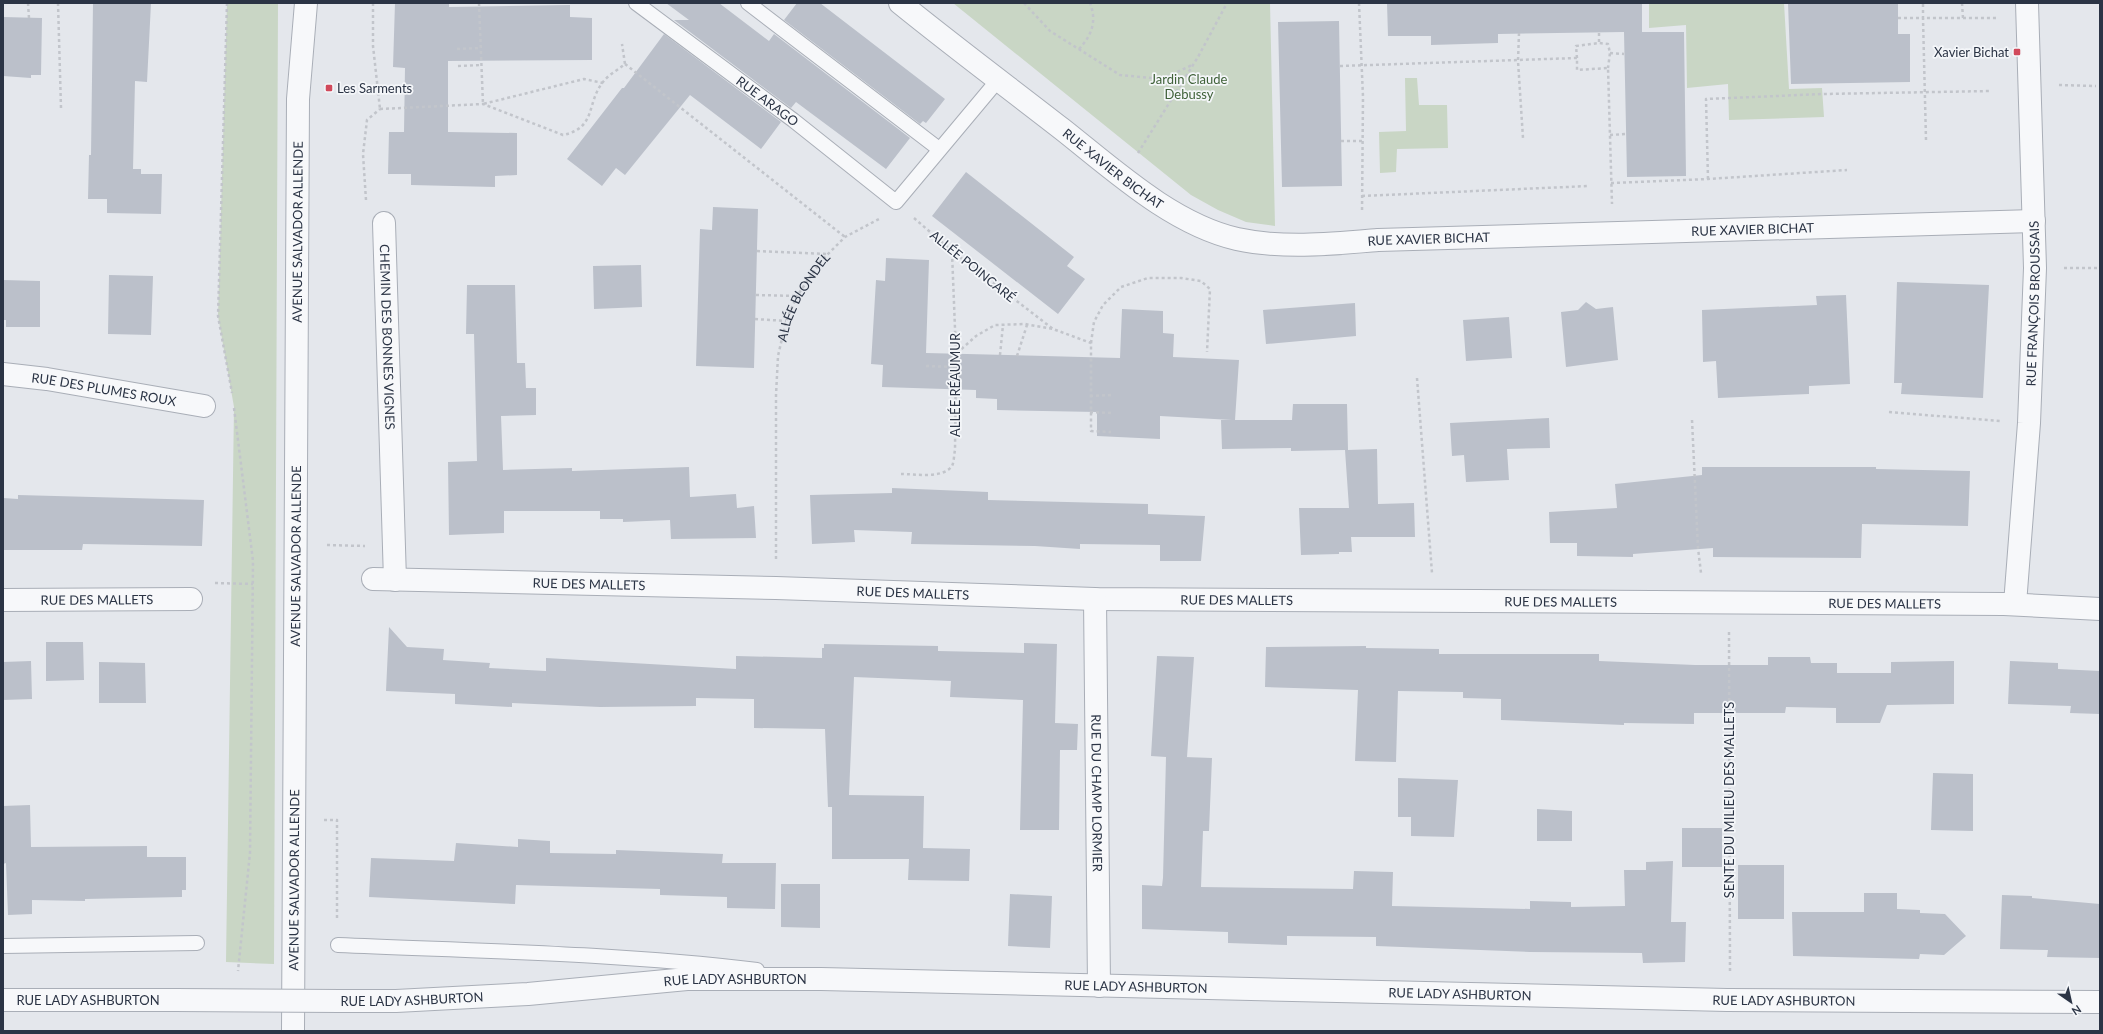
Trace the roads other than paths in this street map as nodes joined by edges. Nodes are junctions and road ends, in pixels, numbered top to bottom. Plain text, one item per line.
1 (298, 3) edge
2 (306, 3) edge
3 (636, 3) edge
4 (748, 3) edge
5 (900, 3) edge
6 (2027, 11) edge
7 (300, 80) junction
8 (998, 80) junction
9 (939, 149) junction
10 (2034, 221) junction
11 (384, 223) road end
12 (3, 374) edge
13 (204, 406) dead end
14 (373, 579) dead end
15 (395, 580) junction
16 (191, 599) dead end
17 (1095, 599) junction
18 (3, 600) edge
19 (2015, 604) junction
20 (2100, 609) edge
21 (198, 943) dead end
22 (338, 945) dead end
23 (3, 946) edge
24 (821, 979) junction
25 (1099, 986) junction
26 (3, 1000) edge
27 (2100, 1002) edge
28 (293, 1031) edge

1 - 7 street, AVENUE SALVADOR ALLENDE
2 - 7 street, AVENUE SALVADOR ALLENDE
3 - 9 lane, RUE ARAGO
4 - 9 lane
5 - 8 street, RUE XAVIER BICHAT
6 - 10 street, RUE FRANÇOIS BROUSSAIS
7 - 28 street, AVENUE SALVADOR ALLENDE
8 - 9 lane
8 - 10 street, RUE XAVIER BICHAT
10 - 19 street, RUE FRANÇOIS BROUSSAIS
11 - 15 street, CHEMIN DES BONNES VIGNES
12 - 13 street, RUE DES PLUMES ROUX
14 - 15 street, RUE DES MALLETS
15 - 17 street, RUE DES MALLETS
16 - 18 street, RUE DES MALLETS
17 - 19 street, RUE DES MALLETS
17 - 25 street, RUE DU CHAMP LORMIER
19 - 20 street, RUE DES MALLETS
21 - 23 lane
22 - 24 lane, RUE LADY ASHBURTON
24 - 25 street, RUE LADY ASHBURTON
24 - 26 street, RUE LADY ASHBURTON, bridge
25 - 27 street, RUE LADY ASHBURTON

